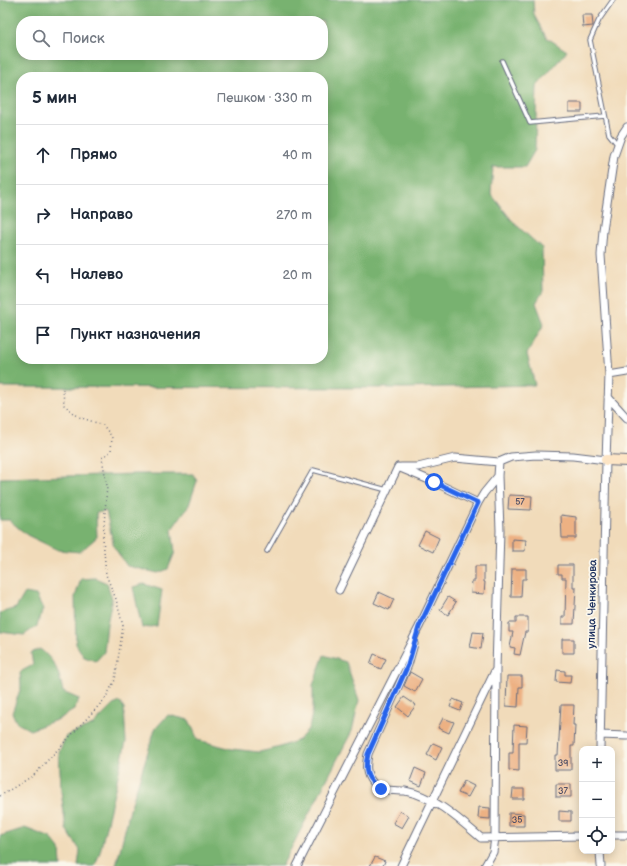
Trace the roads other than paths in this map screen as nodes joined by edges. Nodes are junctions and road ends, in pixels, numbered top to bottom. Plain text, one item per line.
1 (613, 0) edge
2 (502, 60) dead end
3 (605, 116) junction
4 (627, 127) edge
5 (618, 145) junction
6 (627, 372) edge
7 (609, 375) junction
8 (608, 398) junction
9 (627, 418) edge
10 (606, 460) junction
11 (627, 461) edge
12 (499, 462) junction
13 (398, 467) junction
14 (498, 476) junction
15 (387, 490) junction
16 (478, 503) junction
17 (267, 551) dead end
18 (339, 590) dead end
19 (419, 627) junction
20 (496, 669) junction
21 (600, 735) junction
22 (627, 736) edge
23 (600, 746) edge
24 (433, 802) junction
25 (615, 835) edge
26 (627, 835) edge
27 (579, 836) edge
28 (495, 838) junction
29 (600, 854) edge
30 (297, 866) edge
31 (401, 866) edge
32 (484, 866) edge
33 (601, 866) edge

1 - 3 lane
2 - 3 lane
3 - 5 lane
4 - 5 street, улица Ченкирова
5 - 7 street, улица Ченкирова
6 - 7 street
7 - 8 street, улица Ченкирова
8 - 9 street
8 - 10 street, улица Ченкирова
10 - 11 street
10 - 12 street
10 - 21 street, улица Ченкирова
12 - 13 street
12 - 14 street
13 - 15 street
13 - 16 street
14 - 16 street
14 - 20 street
15 - 17 lane
15 - 18 street
16 - 19 street
19 - 24 street
19 - 30 street
20 - 24 street
20 - 28 street
21 - 22 street
21 - 23 street, улица Ченкирова
24 - 28 street
24 - 31 street
25 - 26 street
27 - 28 street
28 - 32 street
29 - 33 street

